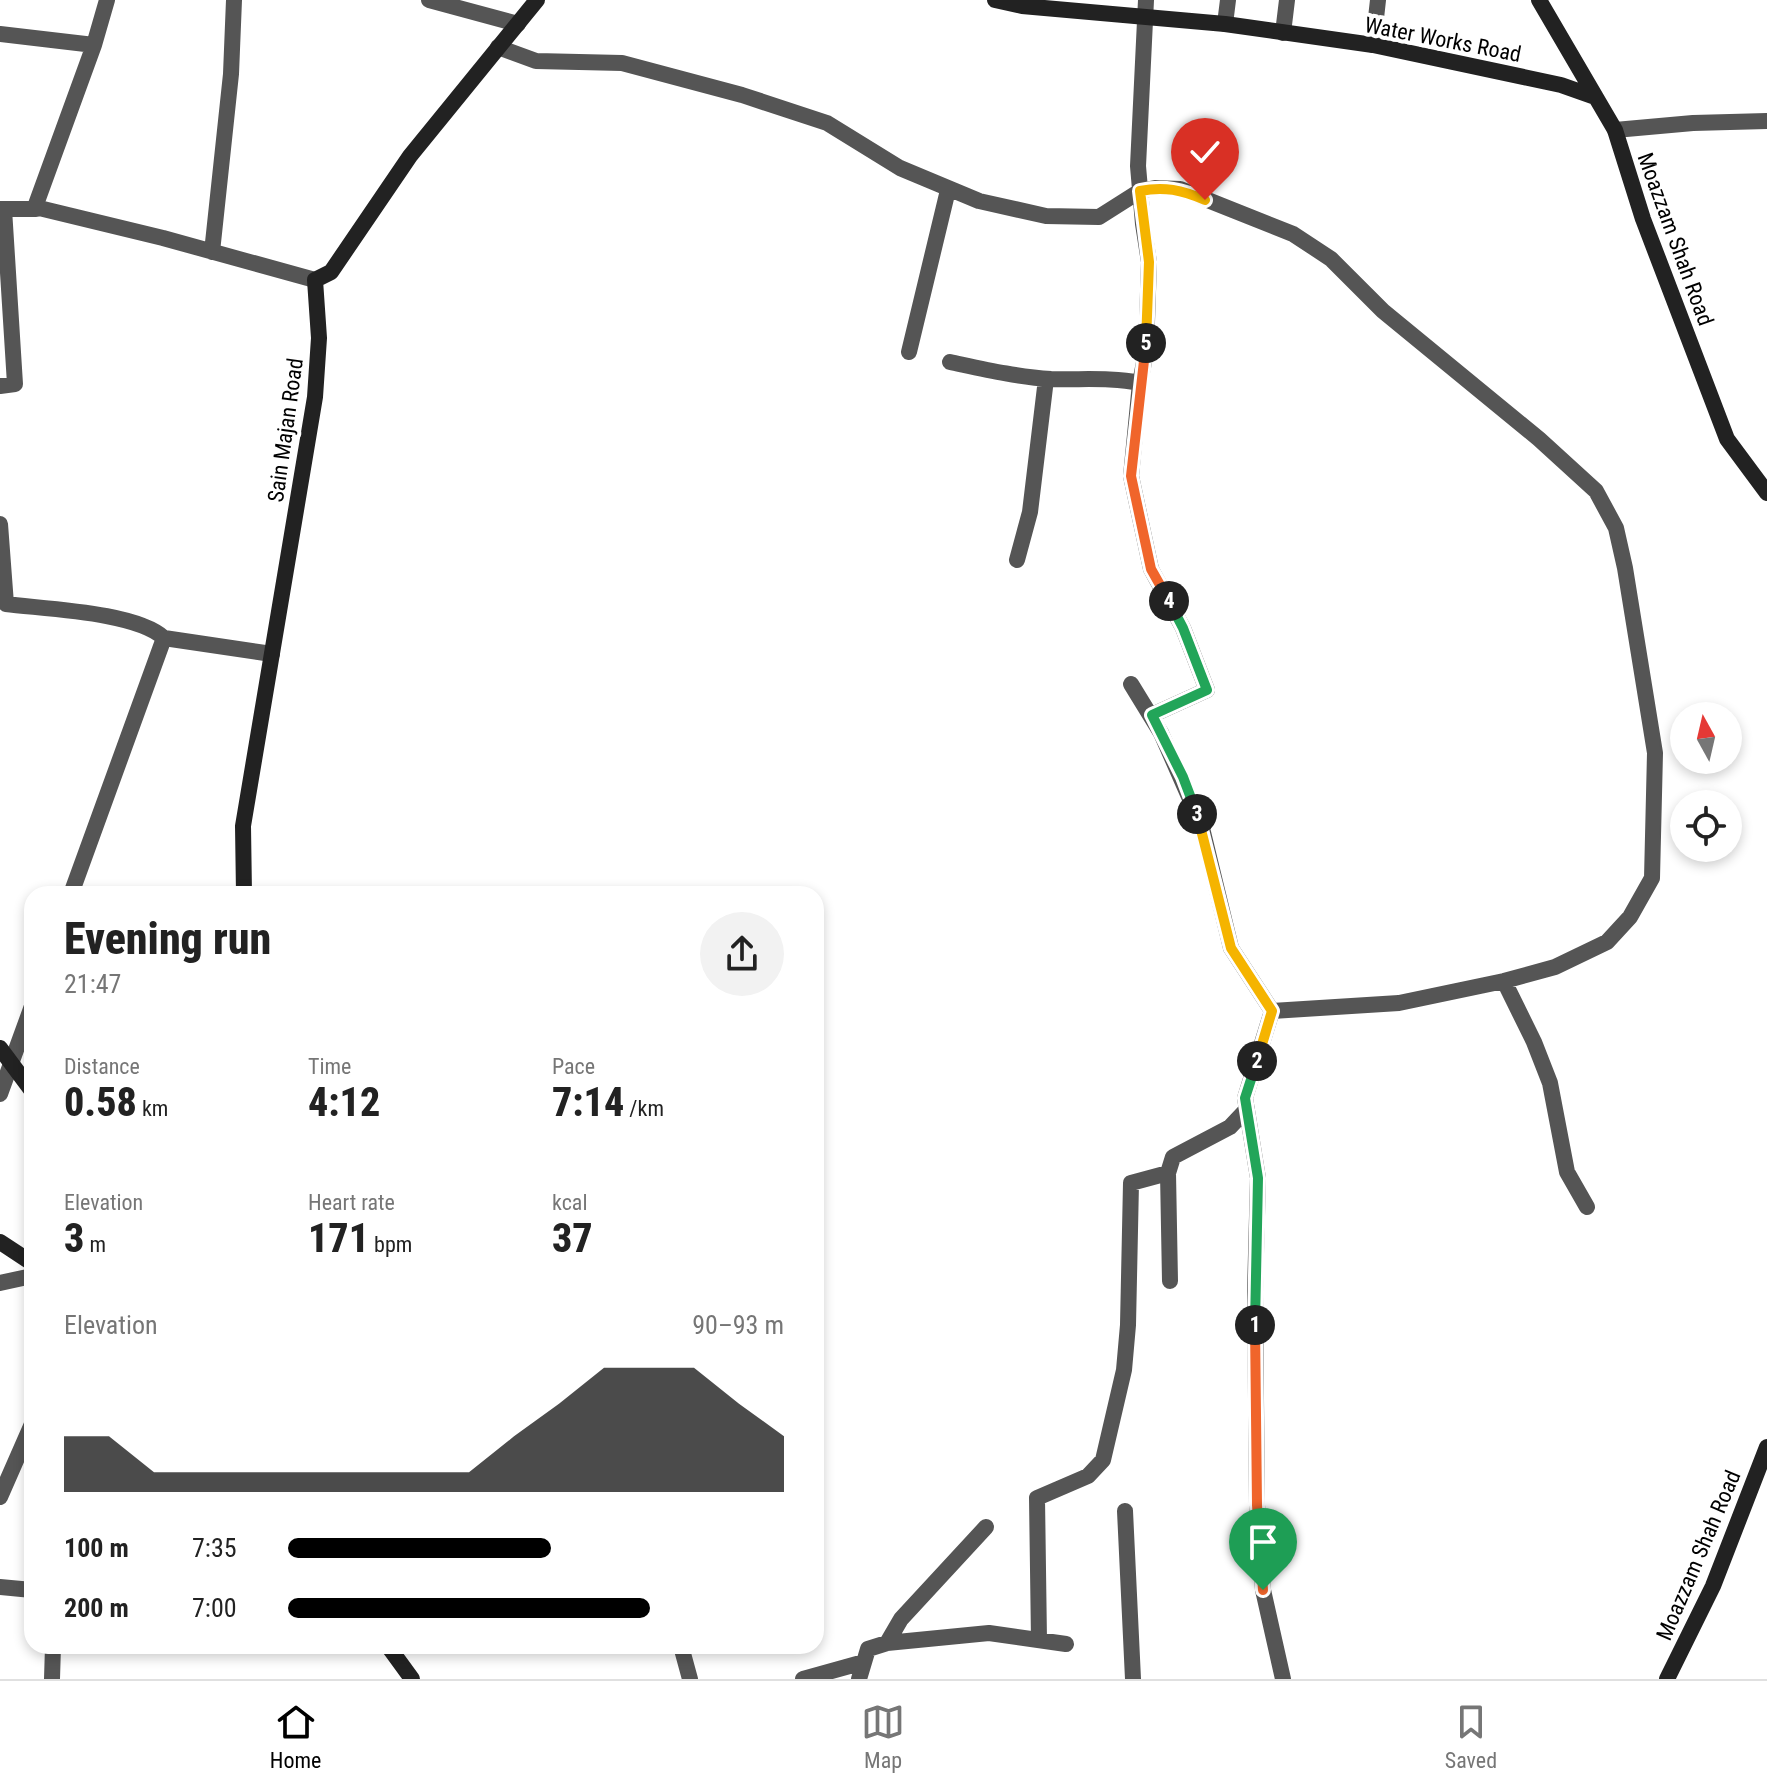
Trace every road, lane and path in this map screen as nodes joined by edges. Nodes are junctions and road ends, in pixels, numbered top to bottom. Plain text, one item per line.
1 (107, 0) edge
2 (234, 0) edge
3 (429, 0) edge
4 (537, 0) edge
5 (995, 0) edge
6 (1228, 0) edge
7 (1287, 0) edge
8 (1378, 0) edge
9 (1539, 0) edge
10 (1022, 3) edge
11 (1146, 8) edge
12 (518, 24) junction
13 (1225, 24) junction
14 (1283, 33) junction
15 (0, 34) edge
16 (94, 45) junction
17 (1373, 45) junction
18 (498, 47) junction
19 (1595, 97) junction
20 (1767, 121) edge
21 (1615, 130) junction
22 (948, 190) junction
23 (1140, 191) junction
24 (35, 207) junction
25 (2, 209) edge
26 (212, 252) junction
27 (315, 280) junction
28 (909, 352) dead end
29 (950, 362) dead end
30 (1046, 379) junction
31 (1140, 383) junction
32 (0, 386) edge
33 (1767, 493) edge
34 (0, 524) edge
35 (1017, 560) dead end
36 (3, 605) edge
37 (164, 638) junction
38 (272, 654) junction
39 (1131, 684) dead end
40 (1152, 715) junction
41 (74, 886) edge
42 (244, 886) edge
43 (1504, 981) junction
44 (1272, 1011) junction
45 (24, 1028) edge
46 (0, 1048) edge
47 (11, 1064) junction
48 (24, 1081) edge
49 (0, 1094) edge
50 (1247, 1109) junction
51 (1168, 1173) junction
52 (1587, 1207) dead end
53 (0, 1242) edge
54 (24, 1258) edge
55 (24, 1279) edge
56 (1170, 1281) dead end
57 (2, 1288) edge
58 (24, 1442) edge
59 (1767, 1447) edge
60 (0, 1497) edge
61 (1125, 1511) dead end
62 (986, 1527) dead end
63 (0, 1587) edge
64 (24, 1589) edge
65 (1039, 1640) junction
66 (887, 1643) junction
67 (1066, 1644) dead end
68 (53, 1654) edge
69 (394, 1654) edge
70 (683, 1654) edge
71 (864, 1662) junction
72 (52, 1679) edge
73 (412, 1679) edge
74 (690, 1679) edge
75 (803, 1679) edge
76 (859, 1679) edge
77 (1133, 1679) edge
78 (1283, 1679) edge
79 (1667, 1679) edge

1 - 16 street
2 - 26 street
3 - 12 street
4 - 12 street
5 - 10 street, Water Works Road
6 - 13 street
7 - 14 street
8 - 17 street
9 - 19 street, Moazzam Shah Road
10 - 11 street, Water Works Road
11 - 13 street, Water Works Road
11 - 23 street
12 - 18 street
13 - 14 street, Water Works Road
14 - 17 street, Water Works Road
15 - 16 street
16 - 24 street
17 - 19 street, Water Works Road
18 - 22 street
18 - 27 street
19 - 21 street, Moazzam Shah Road
20 - 21 street
21 - 33 street, Moazzam Shah Road
22 - 23 street
22 - 28 street
23 - 31 street
23 - 43 street
24 - 25 street
24 - 26 street
25 - 32 street
26 - 27 street
27 - 38 street, Sain Majan Road
29 - 30 street
30 - 31 street
30 - 35 street
31 - 40 street
34 - 36 street
36 - 37 street
37 - 38 street
37 - 41 street
38 - 42 street, Sain Majan Road
39 - 40 street
40 - 44 street
43 - 44 street
43 - 52 street
44 - 50 street
45 - 47 street
46 - 47 street
47 - 48 street
47 - 49 street
50 - 51 street
50 - 78 street
51 - 56 street
51 - 65 street
53 - 54 street
55 - 57 street
58 - 60 street
59 - 79 street, Moazzam Shah Road
61 - 77 street
62 - 66 street
63 - 64 street
65 - 66 street
65 - 67 street
66 - 71 street
68 - 72 street
69 - 73 street
70 - 74 street
71 - 75 street
71 - 76 street

